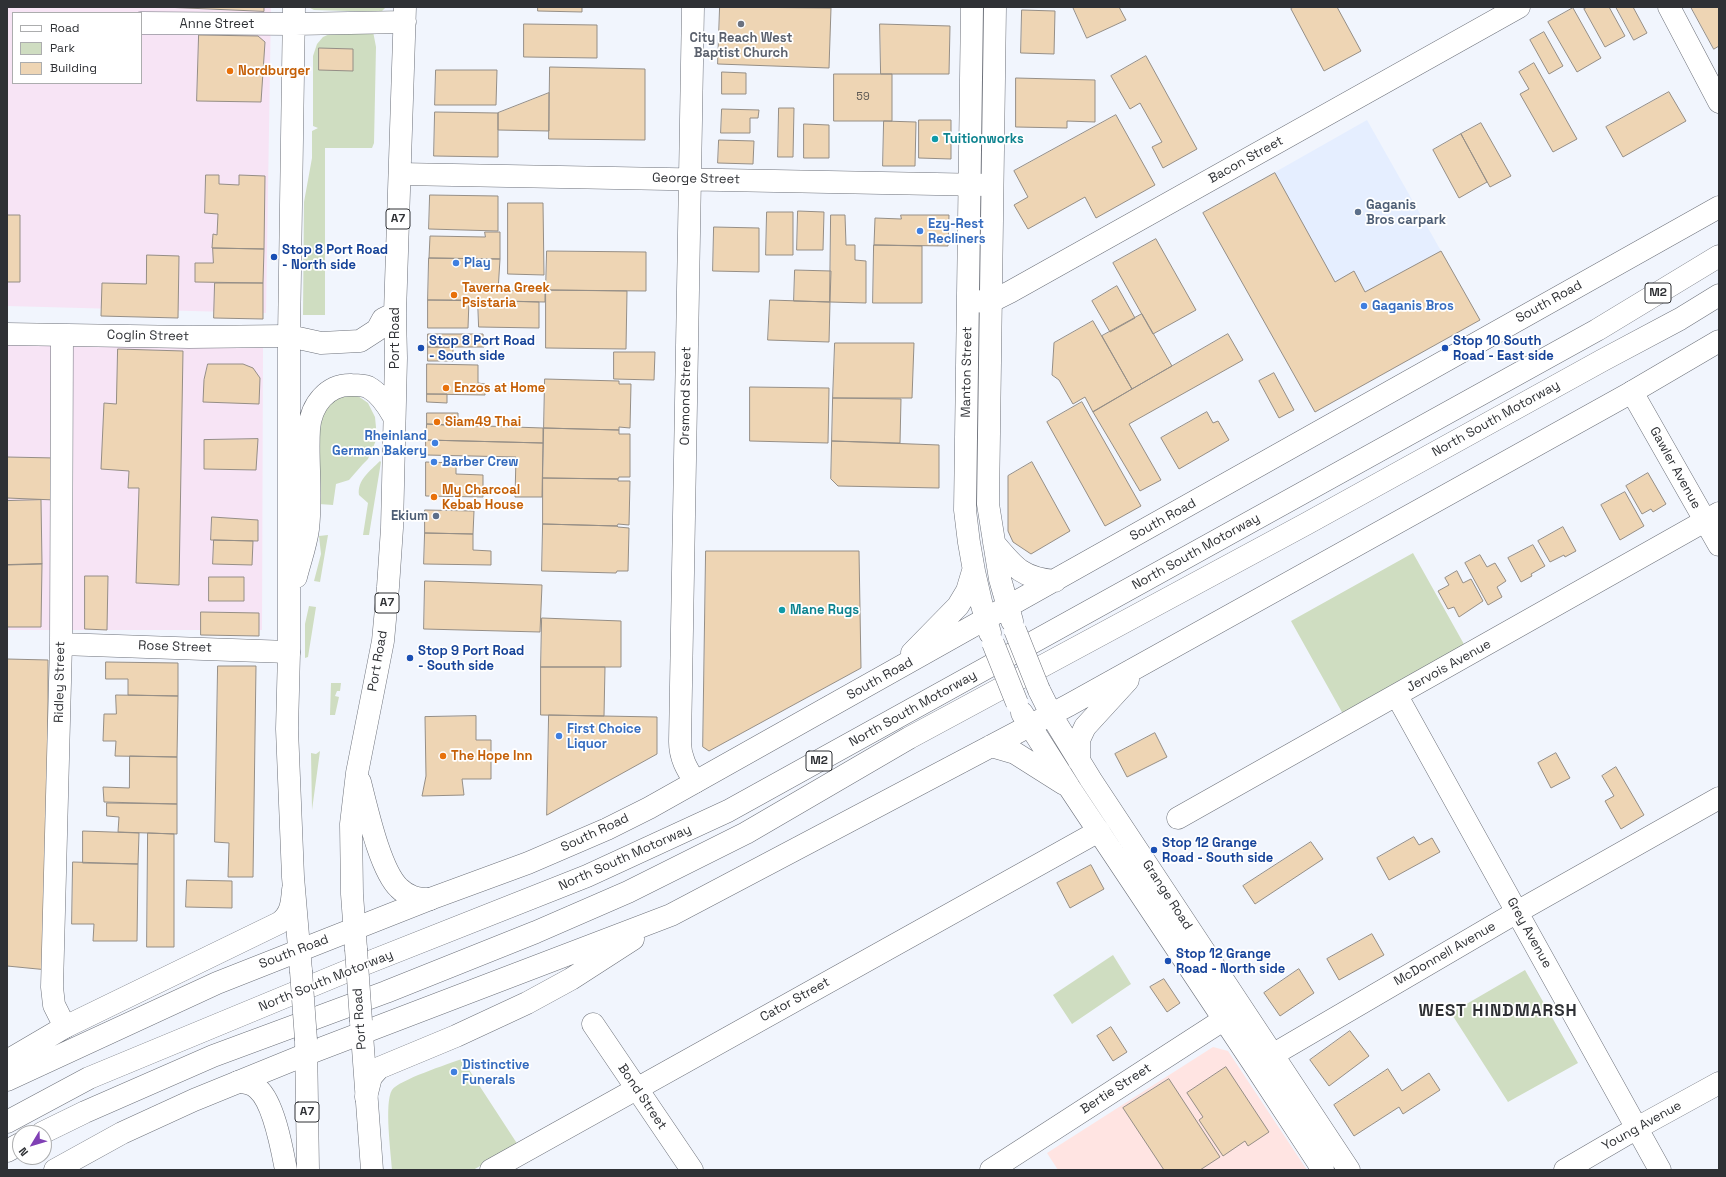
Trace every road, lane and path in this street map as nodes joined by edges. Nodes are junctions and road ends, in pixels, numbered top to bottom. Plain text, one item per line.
1 (693, 7) edge
2 (972, 7) edge
3 (995, 7) edge
4 (1519, 7) edge
5 (1669, 7) edge
6 (405, 14) edge
7 (294, 16) edge
8 (142, 23) edge
9 (1719, 102) edge
10 (400, 174) junction
11 (690, 179) junction
12 (971, 184) junction
13 (992, 185) junction
14 (1719, 207) edge
15 (1719, 256) edge
16 (1719, 295) edge
17 (980, 301) junction
18 (395, 313) junction
19 (7, 334) edge
20 (62, 335) junction
21 (289, 336) junction
22 (1719, 342) edge
23 (1632, 392) junction
24 (394, 417) junction
25 (1712, 517) edge
26 (993, 542) junction
27 (1719, 545) edge
28 (973, 571) junction
29 (1055, 581) junction
30 (289, 603) junction
31 (1008, 608) junction
32 (986, 620) junction
33 (61, 644) junction
34 (289, 652) junction
35 (1149, 661) junction
36 (895, 670) junction
37 (1397, 696) junction
38 (1051, 714) junction
39 (1029, 725) junction
40 (991, 746) junction
41 (1079, 761) junction
42 (357, 773) junction
43 (695, 782) junction
44 (1070, 787) junction
45 (1719, 798) edge
46 (1178, 818) dead end
47 (1099, 831) junction
48 (293, 877) junction
49 (430, 899) junction
50 (1517, 912) junction
51 (671, 915) junction
52 (355, 939) junction
53 (300, 961) junction
54 (1232, 1014) junction
55 (594, 1024) dead end
56 (65, 1027) junction
57 (361, 1027) junction
58 (306, 1047) junction
59 (7, 1060) edge
60 (1264, 1060) junction
61 (7, 1080) edge
62 (238, 1082) junction
63 (1719, 1083) edge
64 (637, 1088) junction
65 (366, 1097) junction
66 (7, 1122) edge
67 (52, 1128) edge
68 (1637, 1128) junction
69 (55, 1170) edge
70 (286, 1170) edge
71 (308, 1170) edge
72 (372, 1170) edge
73 (491, 1170) edge
74 (692, 1170) edge
75 (991, 1170) edge
76 (1322, 1170) edge
77 (1348, 1170) edge
78 (1565, 1170) edge
79 (1660, 1170) edge

1 - 11 main road, Orsmond Street
2 - 12 main road, Manton Street
3 - 13 main road, Manton Street
4 - 17 main road, Bacon Street
5 - 9 main road
6 - 7 main road, Anne Street
6 - 10 main road, Port Road / A7
7 - 8 main road, Anne Street
7 - 21 main road, A7
10 - 11 main road, George Street
10 - 18 main road, Port Road / A7
11 - 12 main road, George Street
11 - 43 main road, Orsmond Street
12 - 13 main road, George Street
12 - 17 main road, Manton Street
13 - 17 main road, Manton Street
14 - 29 main road, South Road
15 - 66 main road, North South Motorway / M2
16 - 67 main road, North South Motorway / M2
17 - 26 main road, Manton Street
17 - 28 main road, Manton Street
18 - 21 main road, Coglin Street
18 - 24 main road, Port Road / A7
19 - 20 main road, Coglin Street
20 - 21 main road, Coglin Street
20 - 33 main road, Ridley Street
21 - 30 main road, A7
22 - 23 main road
23 - 25 main road, Gawler Avenue
23 - 35 main road
24 - 30 main road
24 - 42 main road, Port Road / A7
25 - 27 main road, Gawler Avenue
25 - 37 main road, Jervois Avenue
26 - 29 main road
26 - 31 main road, Manton Street
28 - 32 main road, Manton Street
28 - 36 main road
29 - 31 main road, South Road
30 - 34 main road, A7
31 - 32 main road, South Road
31 - 38 main road, Grange Road, bridge
32 - 36 main road, South Road
32 - 39 main road, Manton Street, bridge
33 - 34 main road, Rose Street
33 - 56 main road, Ridley Street
34 - 48 main road, A7
35 - 38 main road
35 - 41 main road
36 - 43 main road, South Road
37 - 46 main road, Jervois Avenue
37 - 50 main road, Grey Avenue
38 - 39 main road
38 - 41 main road, Grange Road
39 - 40 main road
39 - 44 main road, Grange Road
40 - 44 main road
40 - 51 main road
41 - 54 main road, Grange Road
42 - 49 main road
42 - 52 main road, Port Road / A7
43 - 49 main road, South Road
44 - 47 main road, Grange Road
45 - 50 main road, McDonnell Avenue
47 - 54 main road, Grange Road
47 - 64 main road, Cator Street
48 - 53 main road, A7
48 - 56 main road
49 - 52 main road, South Road
50 - 60 main road, McDonnell Avenue
50 - 68 main road, Grey Avenue
51 - 57 main road
51 - 65 main road
52 - 53 main road, South Road
52 - 57 main road, Port Road / A7, bridge
53 - 58 main road, A7, bridge
53 - 61 main road, South Road
54 - 60 main road, Grange Road
54 - 75 main road, Bertie Street
55 - 64 main road, Bond Street
56 - 59 main road
57 - 58 main road
57 - 65 main road, Port Road / A7
58 - 62 main road
58 - 71 main road, A7
60 - 76 main road, Grange Road
60 - 77 main road, Grange Road
62 - 69 main road
62 - 70 main road
63 - 68 main road, Young Avenue
64 - 73 main road, Cator Street
64 - 74 main road, Bond Street
65 - 72 main road, Port Road / A7
68 - 78 main road, Young Avenue
68 - 79 main road, Grey Avenue

